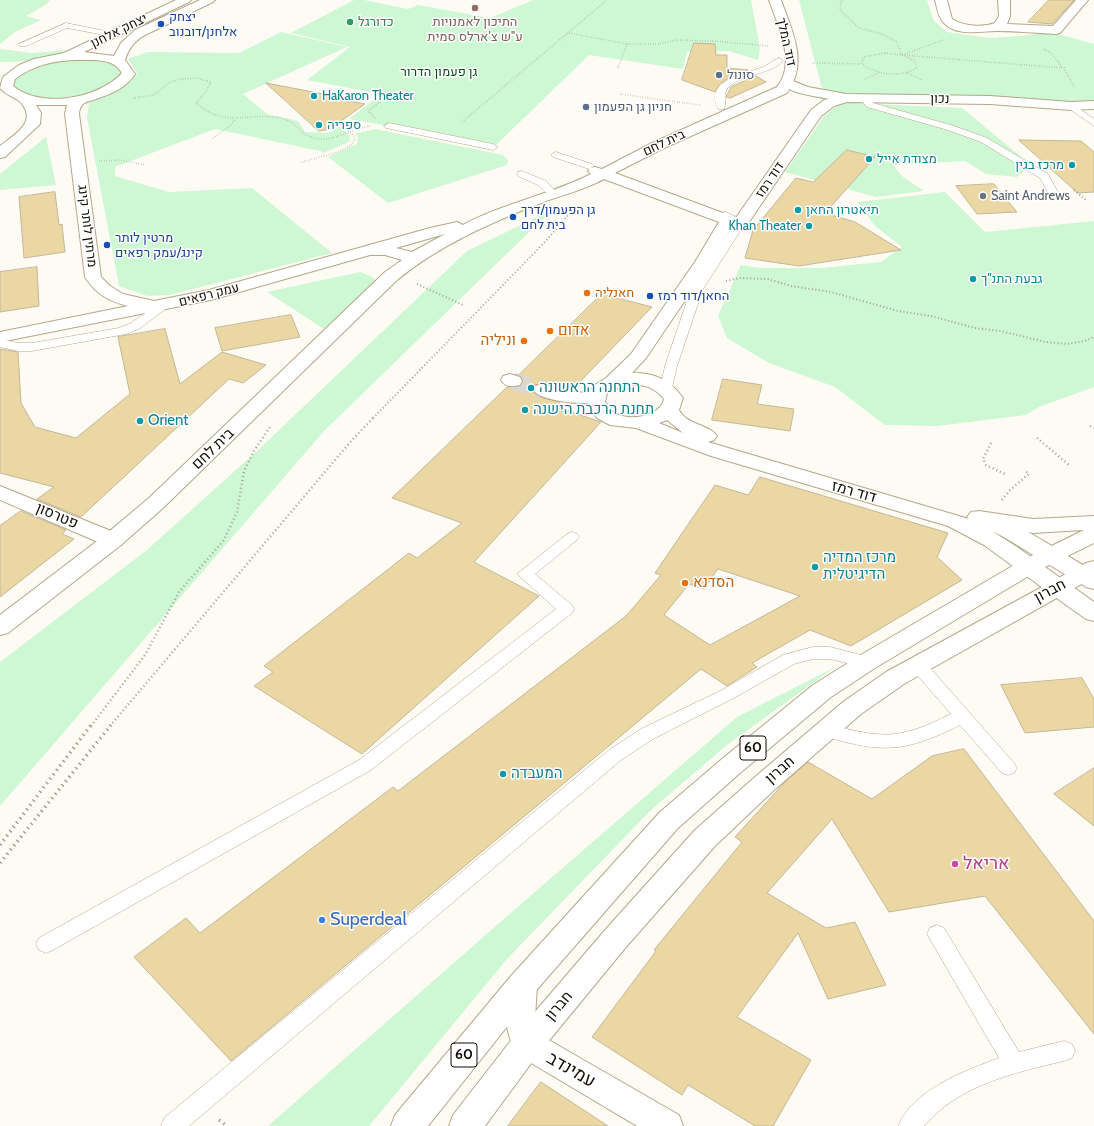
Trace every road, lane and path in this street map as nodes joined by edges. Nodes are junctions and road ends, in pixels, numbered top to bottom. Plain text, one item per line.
1 (185, 0) edge
2 (209, 0) edge
3 (606, 0) edge
4 (765, 0) edge
5 (775, 0) edge
6 (843, 0) edge
7 (941, 0) edge
8 (1004, 0) edge
9 (1082, 0) edge
10 (952, 24) junction
11 (995, 27) junction
12 (569, 33) junction
13 (110, 34) junction
14 (774, 34) dead end
15 (23, 44) dead end
16 (627, 44) junction
17 (772, 46) joint
18 (902, 55) junction
19 (53, 58) junction
20 (118, 61) junction
21 (779, 61) junction
22 (806, 63) dead end
23 (862, 64) junction
24 (618, 68) dead end
25 (5, 72) edge
26 (774, 80) joint
27 (788, 83) junction
28 (1077, 89) dead end
29 (99, 94) junction
30 (620, 94) dead end
31 (846, 98) junction
32 (864, 98) junction
33 (25, 99) junction
34 (80, 99) junction
35 (701, 105) dead end
36 (1094, 105) edge
37 (1071, 106) junction
38 (721, 107) junction
39 (235, 119) junction
40 (1094, 123) edge
41 (389, 126) joint
42 (348, 131) junction
43 (213, 138) dead end
44 (443, 138) junction
45 (493, 147) dead end
46 (0, 154) edge
47 (556, 155) dead end
48 (120, 160) dead end
49 (302, 162) dead end
50 (146, 165) dead end
51 (599, 171) junction
52 (522, 174) dead end
53 (543, 194) junction
54 (1055, 196) dead end
55 (570, 213) dead end
56 (735, 221) junction
57 (474, 225) junction
58 (369, 250) junction
59 (414, 258) junction
60 (391, 276) junction
61 (728, 280) dead end
62 (463, 305) dead end
63 (164, 306) junction
64 (0, 337) edge
65 (1094, 337) edge
66 (0, 343) edge
67 (613, 382) junction
68 (666, 388) junction
69 (542, 390) tunnel mouth
70 (588, 398) dead end
71 (670, 410) junction
72 (273, 422) dead end
73 (639, 422) junction
74 (1090, 426) dead end
75 (1094, 428) edge
76 (1037, 438) dead end
77 (991, 443) dead end
78 (1069, 465) dead end
79 (1025, 471) dead end
80 (1007, 475) dead end
81 (0, 492) edge
82 (1002, 501) dead end
83 (979, 518) junction
84 (1094, 523) edge
85 (1094, 534) edge
86 (572, 537) dead end
87 (113, 540) junction
88 (1040, 560) junction
89 (1090, 575) edge
90 (1057, 587) junction
91 (1094, 613) edge
92 (0, 628) edge
93 (867, 662) junction
94 (918, 665) junction
95 (963, 716) junction
96 (826, 730) junction
97 (1008, 768) dead end
98 (0, 845) edge
99 (0, 863) edge
100 (937, 934) dead end
101 (46, 944) dead end
102 (522, 985) junction
103 (527, 1044) junction
104 (1064, 1051) dead end
105 (1013, 1063) junction
106 (172, 1126) edge
107 (407, 1126) edge
108 (465, 1126) edge
109 (667, 1126) edge
110 (909, 1126) edge

1 - 13 main road, יצחק אלחנן
2 - 20 main road, יצחק אלחנן
3 - 12 path
4 - 14 main road, דוד המלך
5 - 27 main road, דוד המלך
6 - 18 path
7 - 10 main road
8 - 11 main road
9 - 11 main road
10 - 11 main road
10 - 18 path
12 - 16 path
12 - 44 path
13 - 15 lane
13 - 19 main road, יצחק אלחנן
16 - 17 path
16 - 24 path
17 - 21 main road, דוד המלך
18 - 23 path
18 - 23 path
18 - 28 path
19 - 20 main road
19 - 25 main road
20 - 29 main road
21 - 26 main road, דוד המלך
21 - 38 lane
22 - 23 path
25 - 33 main road
26 - 38 main road, בית לחם
27 - 31 main road, נכון
27 - 51 main road, בית לחם
29 - 34 main road
29 - 39 path
30 - 35 path
31 - 32 main road, נכון
31 - 56 main road, דוד רמז
32 - 37 main road, נכון
32 - 54 lane
33 - 34 main road
33 - 46 main road
34 - 63 main road, מרתין לותר קינג
36 - 37 main road, נכון
37 - 40 lane
38 - 51 main road, בית לחם
39 - 42 path
39 - 43 path
41 - 42 path
41 - 44 lane
42 - 49 path
44 - 45 lane
47 - 51 lane
48 - 50 path
51 - 53 main road, בית לחם
51 - 56 main road
52 - 53 lane
53 - 57 main road, בית לחם
55 - 99 path
56 - 67 main road, דוד רמז
56 - 68 lane, דוד רמז
57 - 58 main road
57 - 59 main road, בית לחם
58 - 59 main road, עמק רפאים
58 - 63 main road, עמק רפאים
59 - 60 main road, בית לחם
60 - 62 path
60 - 87 main road, בית לחם
61 - 65 path
63 - 64 main road, עמק רפאים
63 - 66 lane
67 - 68 main road
67 - 73 main road
68 - 71 main road
69 - 70 main road
71 - 73 main road
71 - 83 main road, דוד רמז
72 - 98 path
73 - 88 main road, דוד רמז
74 - 75 path
76 - 78 path
77 - 80 path
79 - 82 path
81 - 87 main road, פטרסון
83 - 84 main road
83 - 88 main road, דוד רמז
85 - 88 main road, 60
86 - 101 lane
87 - 92 main road, בית לחם
88 - 89 main road, דוד רמז
88 - 90 main road, דוד רמז
88 - 93 main road, 60
89 - 90 main road, חברון / 60
90 - 91 main road, דוד רמז
90 - 94 main road, חברון / 60
93 - 102 main road, 60
93 - 106 lane
94 - 95 lane
94 - 96 main road, חברון / 60
95 - 96 lane
95 - 97 lane
96 - 103 main road, חברון / 60
100 - 105 lane
102 - 103 main road
102 - 107 main road, 60
103 - 108 main road, 60
103 - 109 main road, עמינדב
104 - 105 lane
105 - 110 lane

